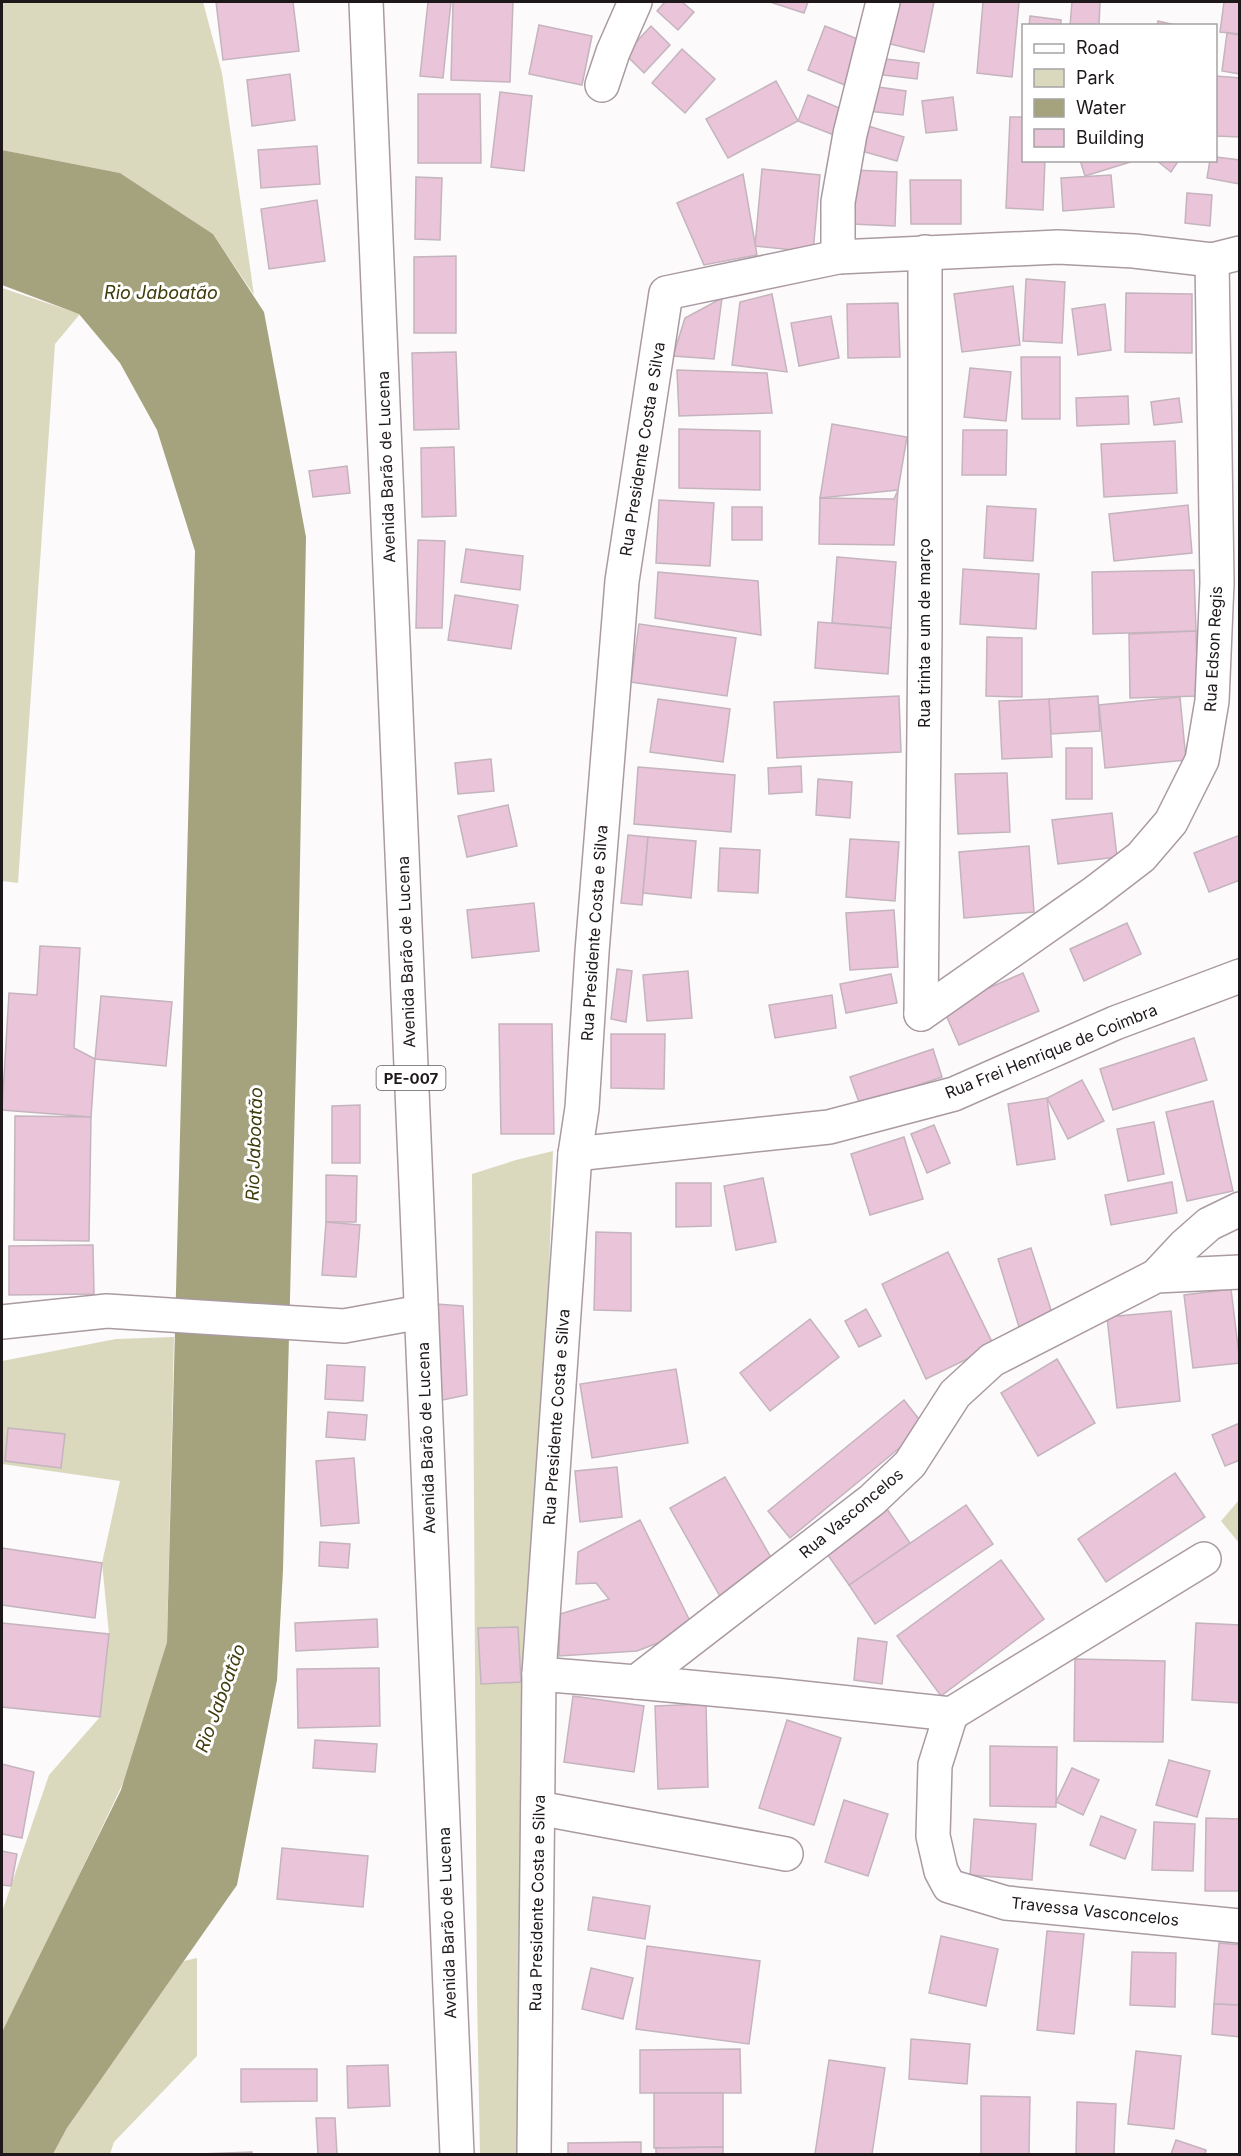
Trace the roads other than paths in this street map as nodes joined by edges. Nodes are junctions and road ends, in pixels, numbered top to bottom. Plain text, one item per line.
1 (366, 2) edge
2 (635, 2) edge
3 (883, 2) edge
4 (602, 85) dead end
5 (925, 252) junction
6 (838, 256) junction
7 (1226, 256) edge
8 (1228, 582) edge
9 (1239, 976) edge
10 (921, 1014) joint
11 (574, 1154) junction
12 (1239, 1209) edge
13 (1239, 1272) edge
14 (1156, 1276) junction
15 (421, 1312) junction
16 (2, 1322) edge
17 (1204, 1559) dead end
18 (539, 1674) junction
19 (636, 1683) junction
20 (951, 1714) junction
21 (538, 1808) junction
22 (786, 1854) dead end
23 (1239, 1926) edge
24 (457, 2154) edge
25 (534, 2154) edge

1 - 15 street, Avenida Barão de Lucena / PE-007
2 - 4 street
3 - 6 street
5 - 6 street, Rua Presidente Costa e Silva
5 - 7 street, Rua Presidente Costa e Silva
5 - 10 street, Rua trinta e um de março
6 - 11 street, Rua Presidente Costa e Silva
7 - 8 street, Rua Edson Regis
8 - 10 street, Rua Edson Regis
9 - 11 street, Rua Frei Henrique de Coimbra
11 - 18 street, Rua Presidente Costa e Silva
12 - 14 street
13 - 14 street, Rua Vasconcelos
14 - 19 street, Rua Vasconcelos
15 - 16 street
15 - 24 street, Avenida Barão de Lucena / PE-007
17 - 20 street
18 - 19 street
18 - 21 street, Rua Presidente Costa e Silva
19 - 20 street
20 - 23 street, Travessa Vasconcelos
21 - 22 street
21 - 25 street, Rua Presidente Costa e Silva

